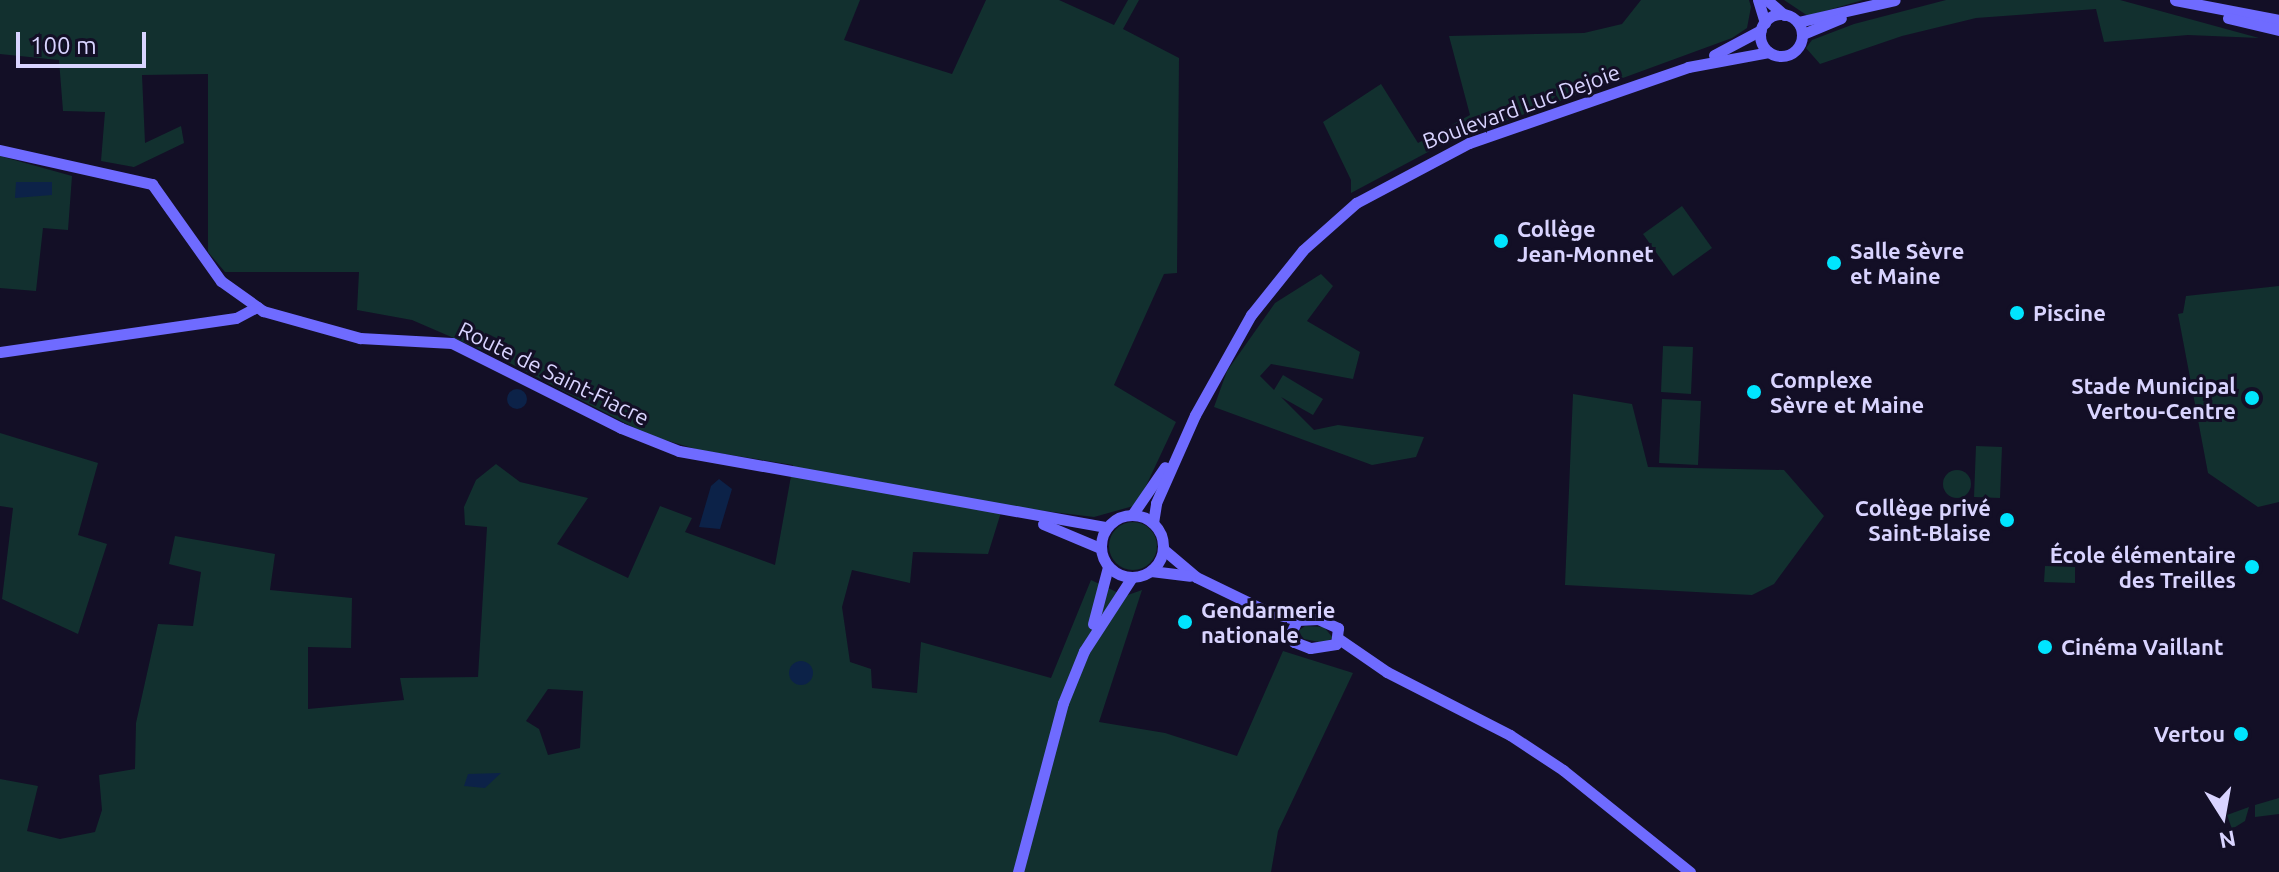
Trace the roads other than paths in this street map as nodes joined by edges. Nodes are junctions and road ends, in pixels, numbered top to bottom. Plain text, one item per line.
1 (1758, 0) edge
2 (1767, 0) edge
3 (1895, 0) edge
4 (2175, 0) edge
5 (2190, 4) junction
6 (1863, 9) junction
7 (1784, 15) junction
8 (2279, 20) edge
9 (1798, 22) junction
10 (1763, 26) junction
11 (2279, 30) edge
12 (1803, 34) junction
13 (1769, 52) junction
14 (1688, 67) junction
15 (0, 150) edge
16 (240, 299) junction
17 (257, 307) junction
18 (227, 318) junction
19 (0, 352) edge
20 (1195, 415) junction
21 (1009, 512) junction
22 (1132, 515) junction
23 (1153, 523) junction
24 (1106, 527) junction
25 (1100, 548) junction
26 (1163, 549) junction
27 (1108, 567) junction
28 (1151, 571) junction
29 (1132, 577) junction
30 (1196, 577) junction
31 (1266, 611) junction
32 (1297, 620) junction
33 (1291, 633) junction
34 (1339, 639) junction
35 (1328, 647) junction
36 (1084, 651) junction
37 (1387, 672) junction
38 (1018, 872) edge
39 (1690, 872) edge

1 - 10 main road
2 - 7 main road
3 - 6 main road
4 - 5 main road
5 - 8 main road
5 - 11 main road
6 - 9 main road
6 - 12 main road
7 - 9 main road
7 - 10 main road
9 - 12 main road
10 - 13 main road
10 - 14 main road, Boulevard Luc Dejoie
12 - 13 main road
13 - 14 main road, Boulevard Luc Dejoie
14 - 20 main road, Boulevard Luc Dejoie
15 - 16 main road, Route de Saint-Fiacre
16 - 17 main road, Route de Saint-Fiacre
16 - 18 main road
17 - 18 main road
17 - 21 main road, Route de Saint-Fiacre
18 - 19 main road
20 - 22 main road, Boulevard Luc Dejoie
20 - 23 main road, Boulevard Luc Dejoie
21 - 24 main road, Route de Saint-Fiacre
21 - 25 main road, Route de Saint-Fiacre
22 - 23 main road
22 - 24 main road
23 - 26 main road
24 - 25 main road
25 - 27 main road
26 - 28 main road
26 - 30 main road
27 - 29 main road
27 - 36 main road
28 - 29 main road
28 - 30 main road
29 - 36 main road
30 - 31 main road
31 - 32 main road
31 - 33 main road
32 - 33 main road
32 - 34 main road
33 - 35 main road
34 - 35 main road
34 - 37 main road
35 - 37 main road
36 - 38 main road
37 - 39 main road

